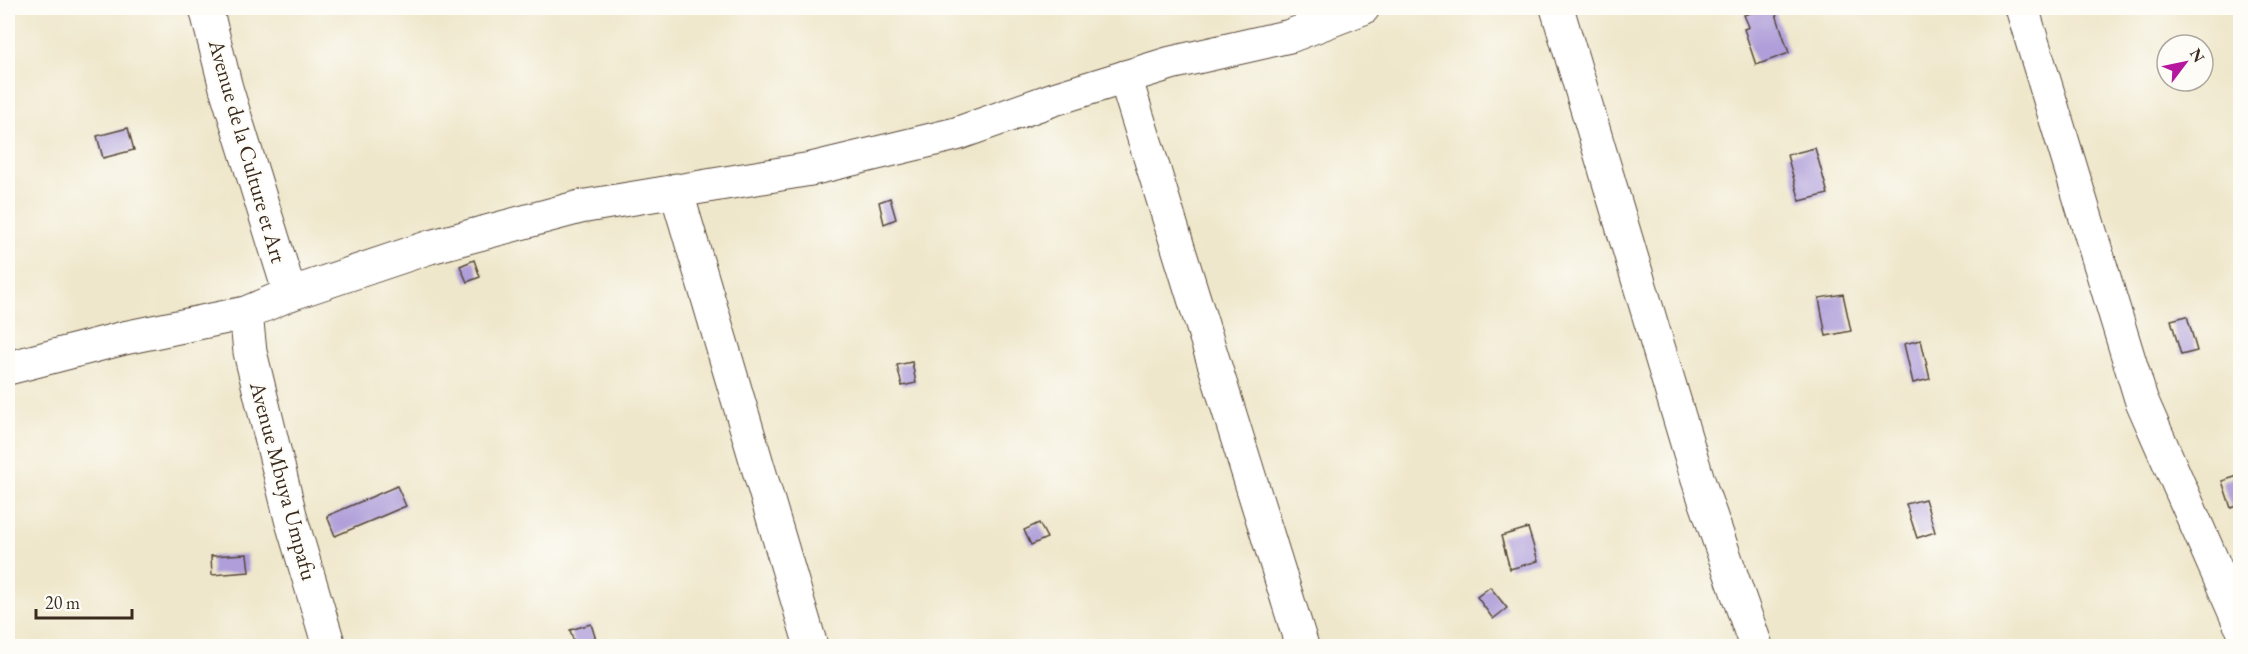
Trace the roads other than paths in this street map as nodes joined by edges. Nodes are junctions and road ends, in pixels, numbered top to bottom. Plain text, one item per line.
1 (206, 8) edge
2 (1363, 8) edge
3 (1557, 8) edge
4 (2022, 8) edge
5 (1125, 77) junction
6 (676, 190) junction
7 (290, 294) junction
8 (246, 313) junction
9 (8, 368) edge
10 (2241, 624) edge
11 (329, 646) edge
12 (811, 646) edge
13 (1302, 646) edge
14 (1756, 646) edge

1 - 7 street, Avenue de la Culture et Art
2 - 5 street
3 - 14 street
4 - 10 street
5 - 6 street
5 - 13 street
6 - 7 street
6 - 12 street
7 - 8 street
8 - 9 street
8 - 11 street, Avenue Mbuya Umpafu

